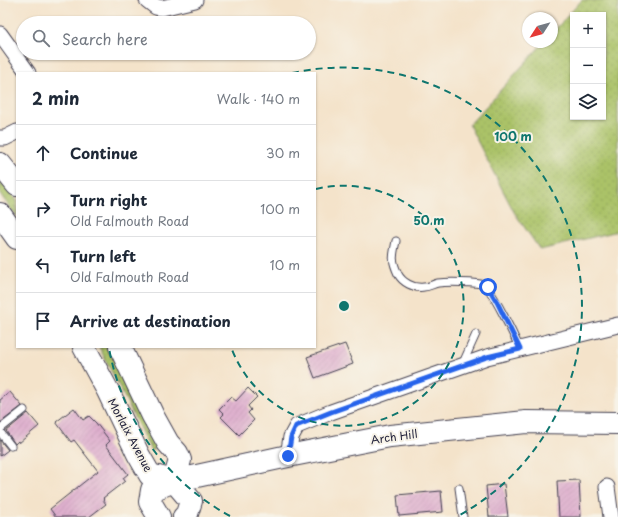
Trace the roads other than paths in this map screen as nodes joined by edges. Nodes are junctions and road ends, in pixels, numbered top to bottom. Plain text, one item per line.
1 (147, 0) edge
2 (195, 0) edge
3 (0, 34) edge
4 (16, 56) edge
5 (19, 60) edge
6 (27, 72) edge
7 (16, 132) edge
8 (0, 138) edge
9 (0, 164) edge
10 (16, 184) edge
11 (0, 214) edge
12 (16, 237) edge
13 (396, 241) dead end
14 (618, 325) edge
15 (476, 334) dead end
16 (85, 348) edge
17 (120, 348) edge
18 (520, 349) junction
19 (462, 365) junction
20 (24, 410) dead end
21 (618, 423) edge
22 (0, 430) edge
23 (11, 446) dead end
24 (288, 456) junction
25 (174, 481) junction
26 (607, 487) dead end
27 (459, 488) dead end
28 (159, 517) edge
29 (184, 517) edge
30 (463, 517) edge
31 (611, 517) edge

1 - 2 street
3 - 4 street
5 - 6 street
7 - 8 street
9 - 10 highway
11 - 12 highway
13 - 18 lane
14 - 18 street
15 - 19 lane
16 - 25 highway, Morlaix Avenue
17 - 25 highway
18 - 19 street
19 - 24 street
20 - 22 lane
21 - 24 highway, Arch Hill
22 - 23 lane
24 - 25 highway, Arch Hill
25 - 28 highway, Arch Hill
25 - 29 highway
26 - 31 street
27 - 30 lane

